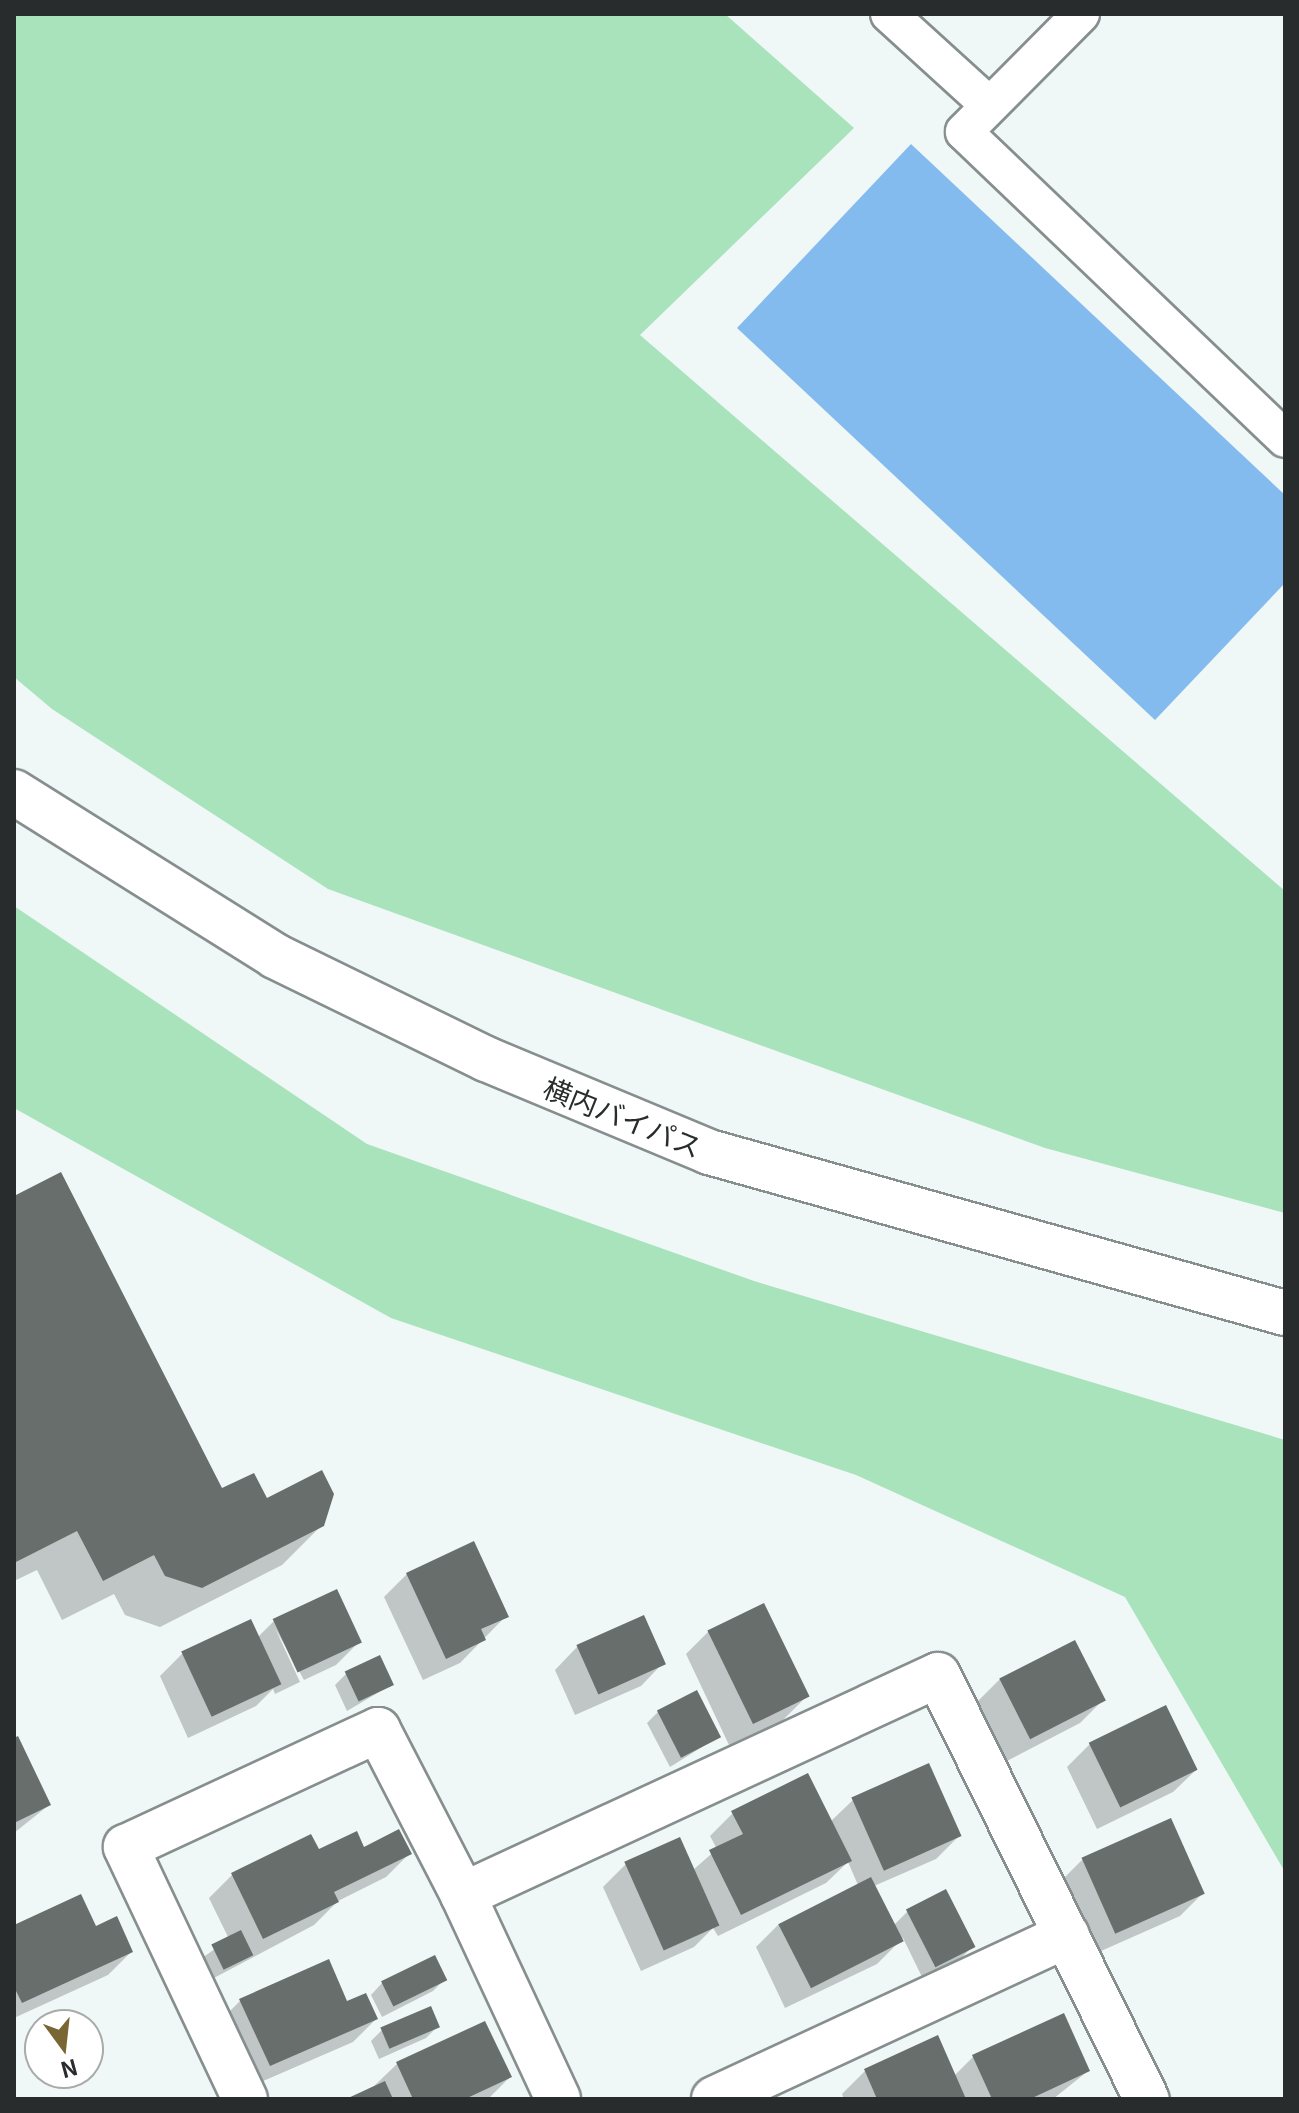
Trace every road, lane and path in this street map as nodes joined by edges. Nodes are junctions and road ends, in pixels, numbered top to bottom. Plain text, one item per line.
1 (889, 14) edge
2 (1081, 14) edge
3 (989, 105) junction
4 (1285, 439) edge
5 (14, 792) edge
6 (1285, 1313) edge
7 (463, 1895) junction
8 (1067, 1935) junction
9 (245, 2099) edge
10 (558, 2099) edge
11 (714, 2099) edge
12 (1147, 2099) edge

1 - 3 lane
2 - 3 lane
3 - 4 lane
5 - 6 main road, 横内バイパス
7 - 8 main road
7 - 9 main road
7 - 10 main road
8 - 11 main road
8 - 12 main road

